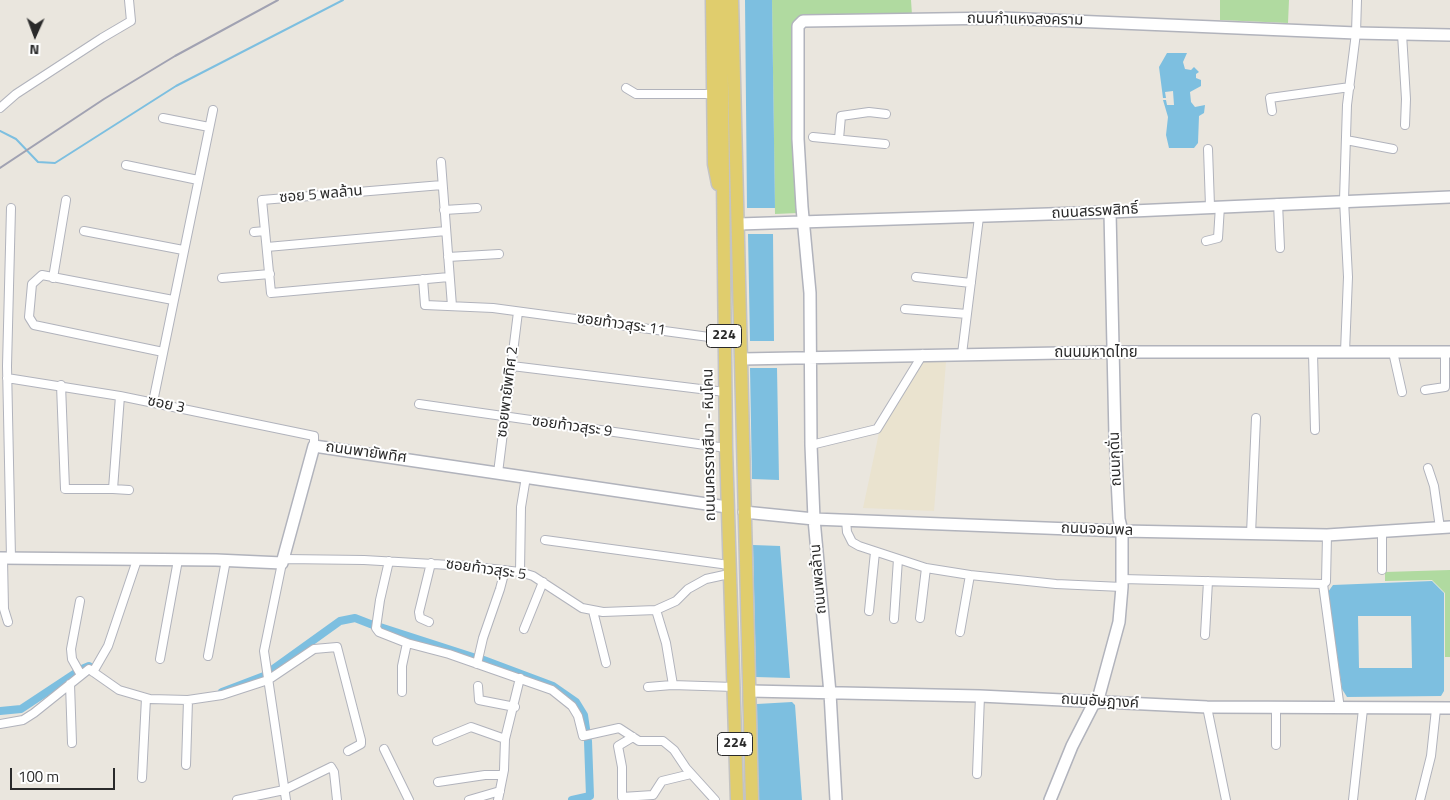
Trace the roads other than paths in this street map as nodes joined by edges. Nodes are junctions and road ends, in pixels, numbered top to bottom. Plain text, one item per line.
1 (129, 0) edge
2 (712, 0) edge
3 (721, 0) edge
4 (732, 0) edge
5 (741, 0) edge
6 (1357, 0) edge
7 (1356, 34) junction
8 (1402, 34) junction
9 (1450, 35) edge
10 (1350, 87) junction
11 (626, 88) dead end
12 (713, 94) junction
13 (0, 108) edge
14 (213, 110) dead end
15 (1272, 111) dead end
16 (886, 114) dead end
17 (163, 118) dead end
18 (1405, 126) dead end
19 (209, 127) junction
20 (814, 136) dead end
21 (839, 139) junction
22 (1346, 140) junction
23 (885, 144) dead end
24 (1208, 148) dead end
25 (1393, 149) dead end
26 (441, 162) dead end
27 (730, 164) junction
28 (126, 165) dead end
29 (198, 180) junction
30 (442, 185) junction
31 (1450, 196) edge
32 (66, 200) dead end
33 (1344, 200) junction
34 (1278, 203) junction
35 (1215, 206) junction
36 (11, 208) dead end
37 (478, 208) dead end
38 (444, 210) junction
39 (1110, 212) junction
40 (723, 214) junction
41 (979, 217) junction
42 (739, 218) junction
43 (804, 223) junction
44 (84, 231) dead end
45 (265, 231) junction
46 (446, 231) junction
47 (254, 232) dead end
48 (1206, 241) dead end
49 (267, 247) junction
50 (1280, 248) dead end
51 (183, 250) junction
52 (499, 254) dead end
53 (448, 257) junction
54 (270, 274) junction
55 (450, 277) junction
56 (53, 278) junction
57 (222, 278) dead end
58 (916, 278) dead end
59 (423, 279) junction
60 (971, 283) junction
61 (173, 300) junction
62 (452, 306) junction
63 (905, 309) dead end
64 (518, 312) junction
65 (967, 314) junction
66 (4, 326) edge
67 (724, 339) junction
68 (163, 352) junction
69 (1113, 352) junction
70 (1345, 352) junction
71 (1392, 352) junction
72 (1447, 352) edge
73 (1313, 353) junction
74 (923, 354) junction
75 (962, 354) junction
76 (810, 357) junction
77 (742, 359) junction
78 (512, 366) junction
79 (7, 378) junction
80 (61, 385) junction
81 (1425, 390) dead end
82 (1446, 391) edge
83 (725, 392) junction
84 (1402, 392) dead end
85 (120, 396) junction
86 (152, 402) junction
87 (419, 404) dead end
88 (505, 418) junction
89 (1256, 418) dead end
90 (1315, 430) dead end
91 (811, 445) junction
92 (314, 446) junction
93 (726, 448) junction
94 (1428, 468) dead end
95 (498, 473) junction
96 (526, 477) junction
97 (112, 489) junction
98 (129, 490) dead end
99 (727, 508) junction
100 (744, 512) junction
101 (814, 519) junction
102 (846, 520) junction
103 (1445, 528) edge
104 (1122, 531) junction
105 (1382, 532) junction
106 (1251, 534) junction
107 (1327, 535) junction
108 (545, 540) dead end
109 (876, 552) junction
110 (4, 558) edge
111 (898, 559) junction
112 (136, 560) junction
113 (178, 560) junction
114 (226, 560) junction
115 (283, 561) junction
116 (389, 561) junction
117 (431, 564) junction
118 (926, 568) junction
119 (729, 569) junction
120 (504, 570) junction
121 (1382, 570) dead end
122 (520, 572) junction
123 (970, 575) junction
124 (1208, 581) junction
125 (543, 582) junction
126 (1122, 583) junction
127 (1323, 584) junction
128 (80, 601) dead end
129 (656, 610) junction
130 (593, 611) junction
131 (869, 611) dead end
132 (894, 618) dead end
133 (920, 618) dead end
134 (8, 622) dead end
135 (429, 622) dead end
136 (524, 629) dead end
137 (960, 632) dead end
138 (1205, 635) dead end
139 (407, 643) junction
140 (208, 656) dead end
141 (160, 659) dead end
142 (606, 663) dead end
143 (477, 664) junction
144 (91, 671) junction
145 (81, 675) junction
146 (520, 678) junction
147 (268, 680) junction
148 (70, 684) junction
149 (673, 685) junction
150 (478, 686) dead end
151 (648, 687) dead end
152 (734, 689) junction
153 (750, 691) junction
154 (402, 692) dead end
155 (830, 692) junction
156 (980, 696) junction
157 (146, 698) junction
158 (188, 700) junction
159 (1095, 703) junction
160 (515, 707) junction
161 (1207, 707) junction
162 (1276, 707) junction
163 (1436, 708) junction
164 (1450, 708) edge
165 (1340, 709) junction
166 (1363, 709) junction
167 (0, 724) edge
168 (633, 737) junction
169 (505, 739) junction
170 (437, 741) dead end
171 (72, 743) dead end
172 (1276, 745) dead end
173 (384, 748) dead end
174 (348, 751) dead end
175 (186, 765) dead end
176 (691, 774) junction
177 (977, 774) dead end
178 (503, 775) junction
179 (142, 778) dead end
180 (438, 782) dead end
181 (284, 790) junction
182 (500, 790) junction
183 (735, 799) edge
184 (237, 800) edge
185 (286, 800) edge
186 (338, 800) edge
187 (409, 800) edge
188 (469, 800) edge
189 (498, 800) edge
190 (716, 800) edge
191 (752, 800) edge
192 (836, 800) edge
193 (1050, 800) edge
194 (1226, 800) edge
195 (1353, 800) edge
196 (1420, 800) edge

1 - 13 street
2 - 12 main road
3 - 27 main road, ถนนนครราชสีมา - หินโคน / 224
4 - 27 main road
5 - 42 main road
6 - 7 street
7 - 8 street, ถนนกำแหงสงคราม
7 - 10 street
7 - 43 street, ถนนกำแหงสงคราม
8 - 9 street, ถนนกำแหงสงคราม
8 - 18 street
10 - 15 street
10 - 22 street
11 - 12 street
12 - 40 main road
14 - 19 street
16 - 21 street
17 - 19 street
19 - 29 street
20 - 21 street
21 - 23 street
22 - 25 street
22 - 33 street
24 - 35 street
26 - 30 street
27 - 40 main road, ถนนนครราชสีมา - หินโคน / 224
27 - 42 main road
28 - 29 street
29 - 51 street
30 - 38 street
30 - 45 street, ซอย 5 พลล้าน
31 - 33 street, ถนนสรรพสิทธิ์
32 - 56 street
33 - 34 street, ถนนสรรพสิทธิ์
33 - 70 street
34 - 35 street, ถนนสรรพสิทธิ์
34 - 50 street
35 - 39 street, ถนนสรรพสิทธิ์
35 - 48 street
36 - 66 street
37 - 38 street
38 - 46 street
39 - 41 street, ถนนสรรพสิทธิ์
39 - 69 street, ถนนกุดั่น
40 - 67 main road, ถนนนครราชสีมา - หินโคน / 224
41 - 43 street, ถนนสรรพสิทธิ์
41 - 60 street
42 - 43 street, ถนนสรรพสิทธิ์
42 - 77 main road
43 - 76 street
44 - 51 street
45 - 47 street
45 - 49 street, ซอย 5 พลล้าน
46 - 49 street
46 - 53 street
49 - 54 street, ซอย 5 พลล้าน
51 - 61 street
52 - 53 street
53 - 55 street
54 - 57 street
54 - 59 street, ซอย 5 พลล้าน
55 - 59 street, ซอย 5 พลล้าน
55 - 62 street
56 - 61 street
56 - 68 street
58 - 60 street
59 - 62 street, ซอยท้าวสุระ 11
60 - 65 street
61 - 68 street
62 - 64 street, ซอยท้าวสุระ 11
63 - 65 street
64 - 67 street, ซอยท้าวสุระ 11
64 - 78 street, ซอยพายัพทิศ 2
65 - 75 street
66 - 79 street
67 - 83 main road, ถนนนครราชสีมา - หินโคน / 224
68 - 86 street
69 - 73 street, ถนนมหาดไทย
69 - 75 street, ถนนมหาดไทย
69 - 104 street, ถนนกุดั่น
70 - 71 street, ถนนมหาดไทย
70 - 73 street, ถนนมหาดไทย
71 - 72 street, ถนนมหาดไทย
71 - 84 street
72 - 82 street
73 - 90 street
74 - 75 street, ถนนมหาดไทย
74 - 76 street, ถนนมหาดไทย
74 - 91 street
76 - 77 street, ถนนมหาดไทย
76 - 91 street, ถนนพลล้าน
77 - 100 main road
78 - 83 street
78 - 88 street, ซอยพายัพทิศ 2
79 - 80 street, ซอย 3
79 - 110 street
80 - 85 street, ซอย 3
80 - 97 street
81 - 82 street
83 - 93 main road, ถนนนครราชสีมา - หินโคน / 224
85 - 86 street, ซอย 3
85 - 97 street
86 - 92 street, ซอย 3
87 - 88 street, ซอยท้าวสุระ 9
88 - 93 street, ซอยท้าวสุระ 9
88 - 95 street, ซอยพายัพทิศ 2
89 - 106 street
91 - 101 street, ถนนพลล้าน
92 - 95 street, ถนนพายัพทิศ
92 - 115 street, ถนนพายัพทิศ
93 - 99 main road, ถนนนครราชสีมา - หินโคน / 224
94 - 103 street
95 - 96 street, ถนนพายัพทิศ
96 - 99 street, ถนนพายัพทิศ
96 - 122 street
97 - 98 street
99 - 100 main road
99 - 119 main road, ถนนนครราชสีมา - หินโคน / 224
100 - 101 street, ถนนจอมพล
100 - 153 main road
101 - 102 street, ถนนจอมพล
101 - 155 street, ถนนพลล้าน
102 - 104 street, ถนนจอมพล
102 - 109 street
103 - 105 street, ถนนจอมพล
104 - 106 street, ถนนจอมพล
104 - 126 street, ถนนกุดั่น
105 - 107 street, ถนนจอมพล
105 - 121 street
106 - 107 street, ถนนจอมพล
107 - 127 street
108 - 119 street
109 - 111 street
109 - 131 street
110 - 112 street
110 - 134 street
111 - 118 street
111 - 132 street
112 - 113 street
112 - 144 street
113 - 114 street
113 - 141 street
114 - 115 street
114 - 140 street
115 - 116 street, ซอยท้าวสุระ 5
115 - 147 street
116 - 117 street, ซอยท้าวสุระ 5
116 - 139 street
117 - 120 street, ซอยท้าวสุระ 5
117 - 135 street
118 - 123 street
118 - 133 street
119 - 129 street, ซอยท้าวสุระ 5
119 - 152 main road, ถนนนครราชสีมา - หินโคน / 224
120 - 122 street, ซอยท้าวสุระ 5
120 - 143 street
122 - 125 street, ซอยท้าวสุระ 5
123 - 126 street
123 - 137 street
124 - 126 street
124 - 127 street
124 - 138 street
125 - 130 street, ซอยท้าวสุระ 5
125 - 136 street
126 - 159 street, ถนนกุดั่น
127 - 165 street
128 - 145 street
129 - 130 street, ซอยท้าวสุระ 5
129 - 149 street
130 - 142 street
139 - 143 street
139 - 154 street
143 - 146 street
144 - 145 street
144 - 157 street
145 - 148 street
146 - 160 street
146 - 168 street
147 - 158 street
147 - 174 street
147 - 181 street
148 - 167 street
148 - 171 street
149 - 151 street
149 - 152 street
150 - 160 street
152 - 153 main road
152 - 183 main road, ถนนนครราชสีมา - หินโคน / 224
153 - 155 street, ถนนอัษฎางค์
153 - 191 main road
155 - 156 street, ถนนอัษฎางค์
155 - 192 street, ถนนพลล้าน
156 - 159 street, ถนนอัษฎางค์
156 - 177 street
157 - 158 street
157 - 179 street
158 - 175 street
159 - 161 street, ถนนอัษฎางค์
159 - 193 street, ถนนกุดั่น
160 - 169 street
161 - 162 street, ถนนอัษฎางค์
161 - 194 street
162 - 165 street, ถนนอัษฎางค์
162 - 172 street
163 - 164 street, ถนนอัษฎางค์
163 - 166 street, ถนนอัษฎางค์
163 - 196 street
165 - 166 street, ถนนอัษฎางค์
166 - 195 street
168 - 176 street
168 - 176 street
169 - 170 street
169 - 178 street
173 - 187 street
176 - 190 street
178 - 180 street
178 - 182 street
181 - 184 street
181 - 185 street
181 - 186 street
182 - 188 street
182 - 189 street

